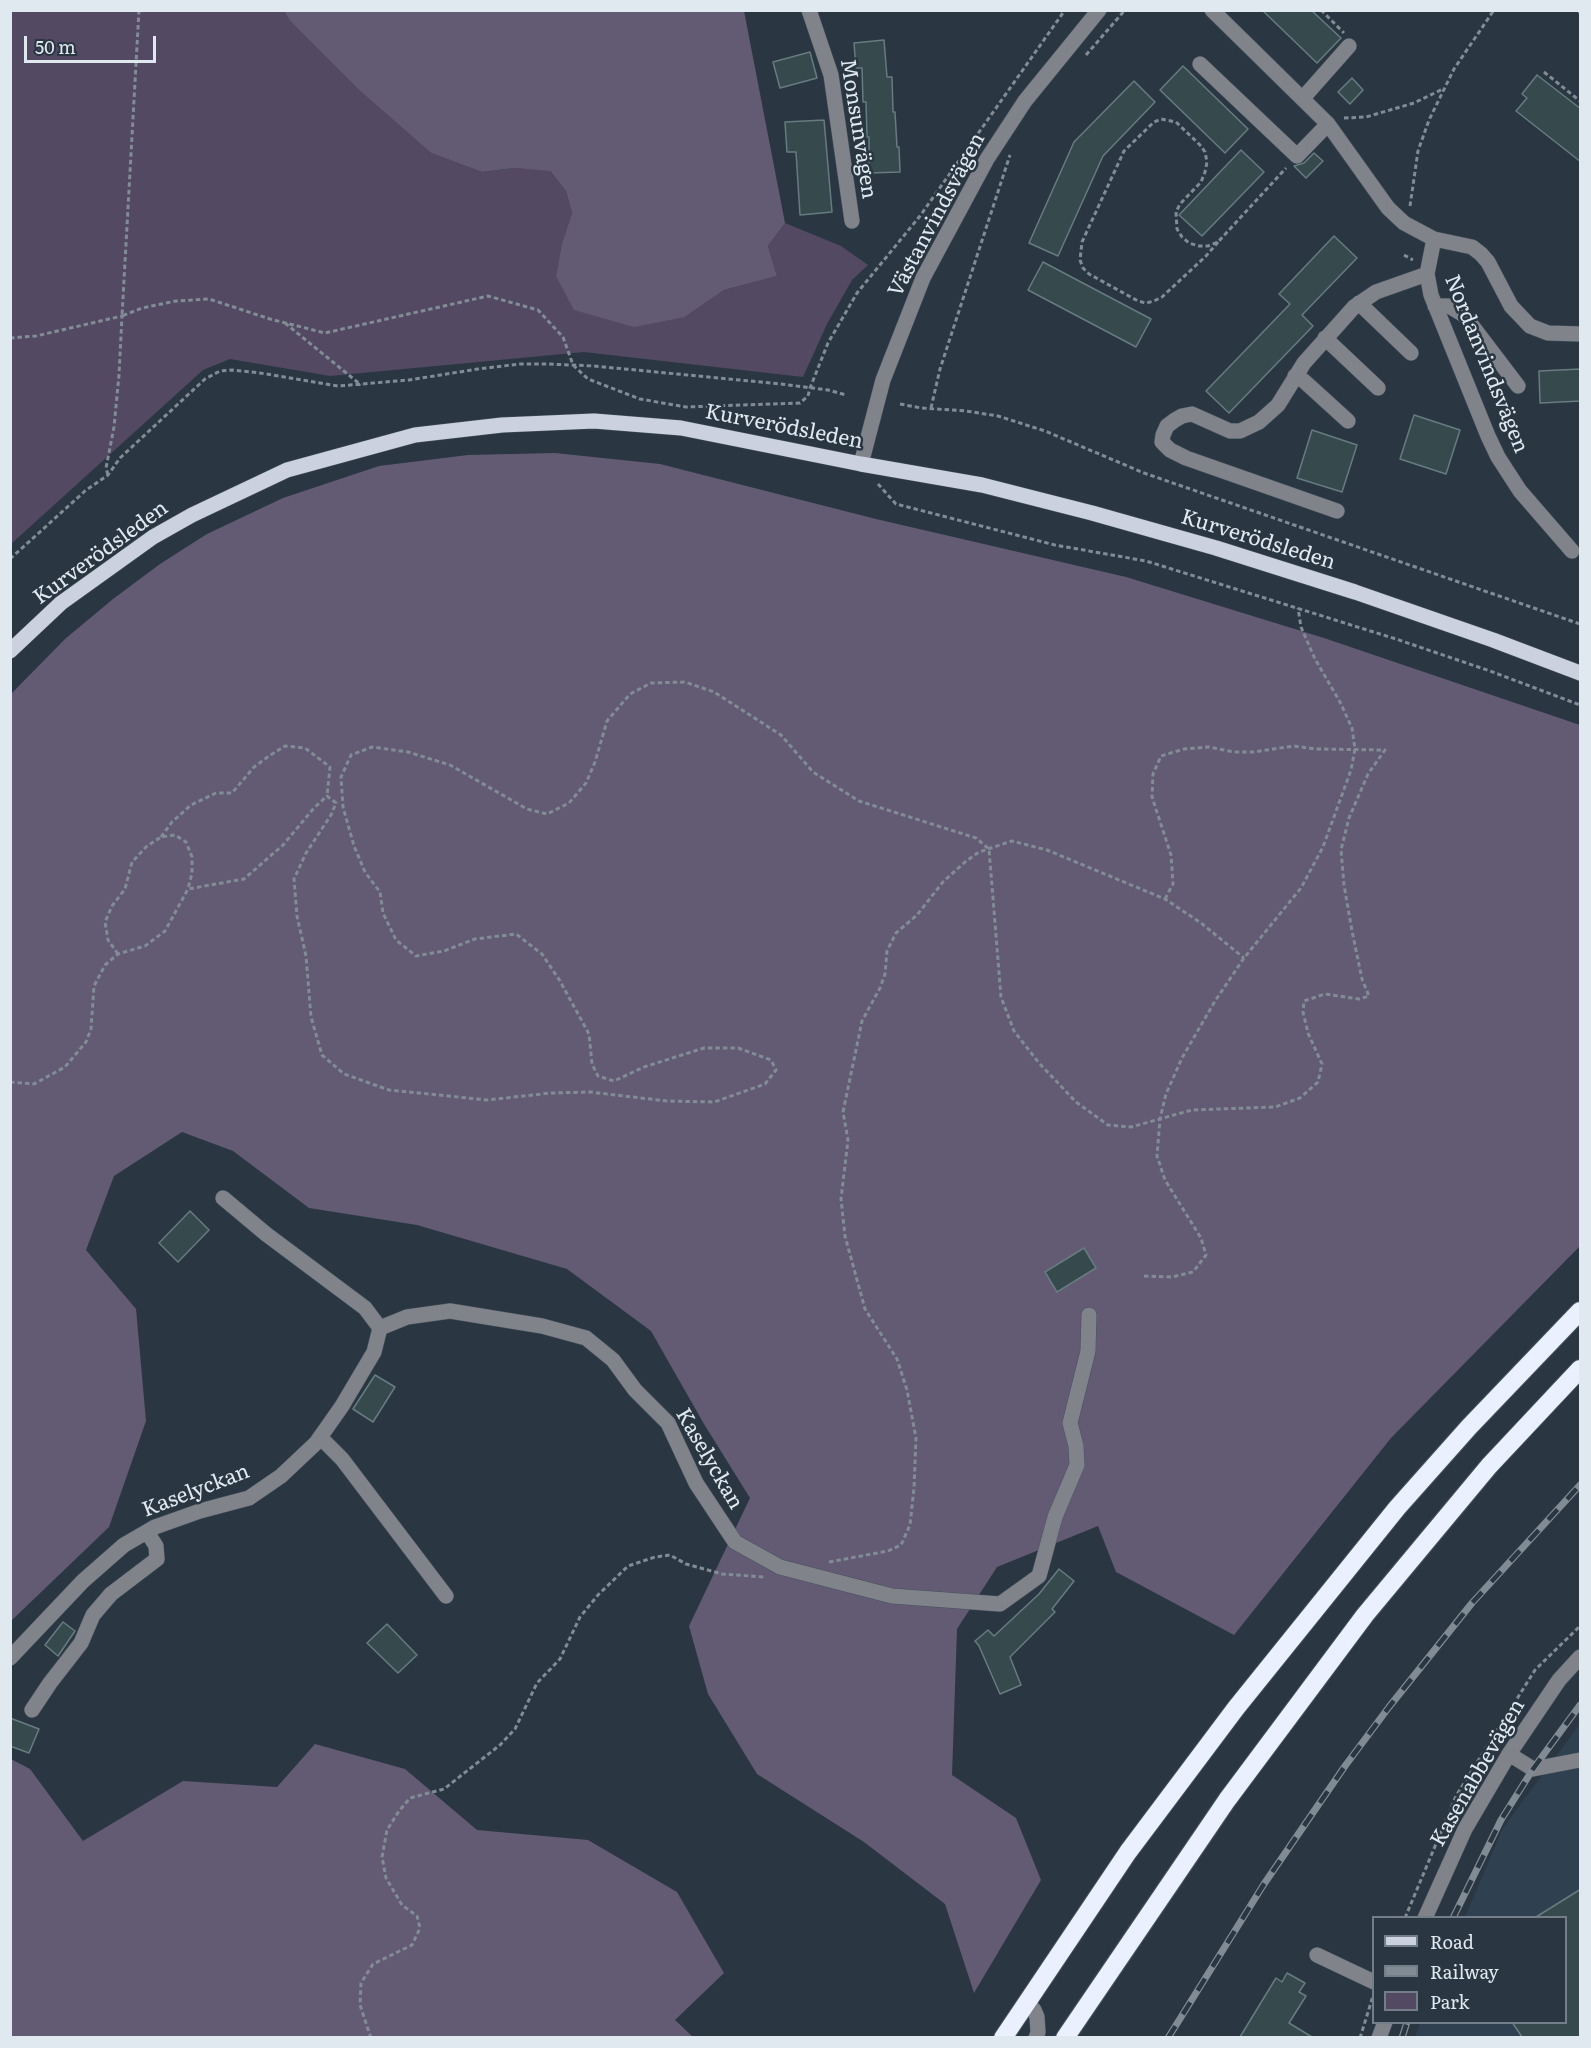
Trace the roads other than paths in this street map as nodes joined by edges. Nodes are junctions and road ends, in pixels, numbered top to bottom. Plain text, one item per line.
1 (809, 10) edge
2 (1099, 10) edge
3 (1212, 10) edge
4 (1350, 43) road end
5 (1200, 64) dead end
6 (1303, 98) junction
7 (1334, 121) junction
8 (852, 221) dead end
9 (1434, 239) junction
10 (1427, 274) junction
11 (1359, 303) junction
12 (1435, 306) junction
13 (1581, 334) edge
14 (1325, 338) junction
15 (1411, 353) dead end
16 (1295, 376) junction
17 (1518, 386) dead end
18 (1378, 388) dead end
19 (1348, 421) dead end
20 (861, 464) junction
21 (1337, 511) dead end
22 (1572, 551) dead end
23 (10, 651) edge
24 (1581, 673) edge
25 (223, 1198) dead end
26 (1581, 1313) edge
27 (1089, 1315) dead end
28 (380, 1328) junction
29 (1581, 1369) edge
30 (320, 1437) junction
31 (147, 1532) junction
32 (446, 1596) dead end
33 (1581, 1657) edge
34 (10, 1658) edge
35 (32, 1710) dead end
36 (1509, 1754) junction
37 (1581, 1760) edge
38 (1425, 1916) edge
39 (1317, 1955) dead end
40 (1372, 1981) edge
41 (1027, 2002) junction
42 (1003, 2037) edge
43 (1036, 2037) edge
44 (1065, 2037) edge

1 - 8 street, Monsunvägen
2 - 20 street, Västanvindsvägen
3 - 6 street
4 - 6 street
5 - 7 street
6 - 7 street
7 - 9 street
9 - 10 street, Nordanvindsvägen
9 - 13 street
10 - 11 street
10 - 12 street, Nordanvindsvägen
11 - 14 street
11 - 15 street
12 - 17 street
12 - 22 street, Nordanvindsvägen
14 - 16 street
14 - 18 street
16 - 19 street
16 - 21 street
20 - 23 main road, Kurverödsleden
20 - 24 main road, Kurverödsleden
25 - 28 street
26 - 41 highway
27 - 28 street, Kaselyckan
28 - 30 street, Kaselyckan
29 - 44 highway
30 - 31 street, Kaselyckan
30 - 32 street
31 - 34 street, Kaselyckan
31 - 35 street
33 - 36 street, Kasenabbevägen
36 - 37 street
36 - 38 street, Kasenabbevägen
39 - 40 street
41 - 42 highway
41 - 43 street

